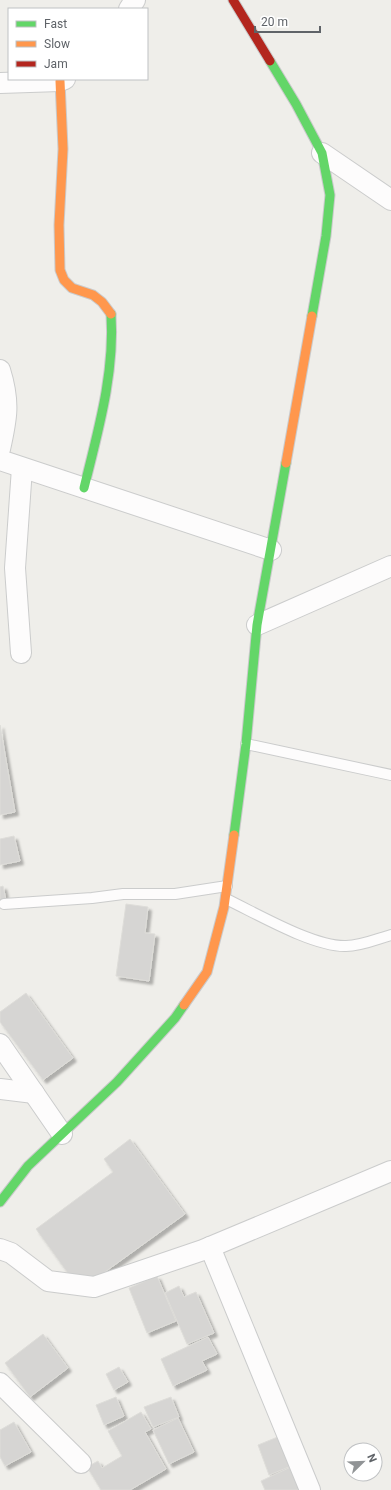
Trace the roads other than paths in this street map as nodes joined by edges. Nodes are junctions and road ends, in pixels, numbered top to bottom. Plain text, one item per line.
1 (233, 0) edge
2 (62, 80) edge
3 (0, 83) edge
4 (322, 153) junction
5 (391, 200) edge
6 (0, 370) edge
7 (0, 449) edge
8 (0, 460) edge
9 (22, 468) junction
10 (84, 488) junction
11 (271, 550) junction
12 (391, 566) edge
13 (257, 625) junction
14 (21, 653) dead end
15 (246, 744) junction
16 (391, 775) edge
17 (227, 886) junction
18 (226, 899) junction
19 (4, 904) dead end
20 (391, 935) edge
21 (0, 1044) edge
22 (0, 1089) edge
23 (34, 1093) junction
24 (62, 1134) junction
25 (391, 1171) edge
26 (0, 1202) edge
27 (210, 1247) junction
28 (0, 1249) edge
29 (0, 1383) edge
30 (80, 1463) dead end
31 (310, 1490) edge

1 - 4 street
2 - 3 street
2 - 10 street
4 - 5 street
4 - 11 street
6 - 7 street
8 - 9 street
9 - 10 street
9 - 14 street
10 - 11 street
11 - 13 street
12 - 13 street
13 - 15 street
15 - 16 lane
15 - 17 street
17 - 18 street
17 - 19 lane
18 - 20 lane
18 - 24 street
21 - 23 street
22 - 23 street
23 - 24 street
24 - 26 street
25 - 27 street
27 - 28 street
27 - 31 street
29 - 30 street

